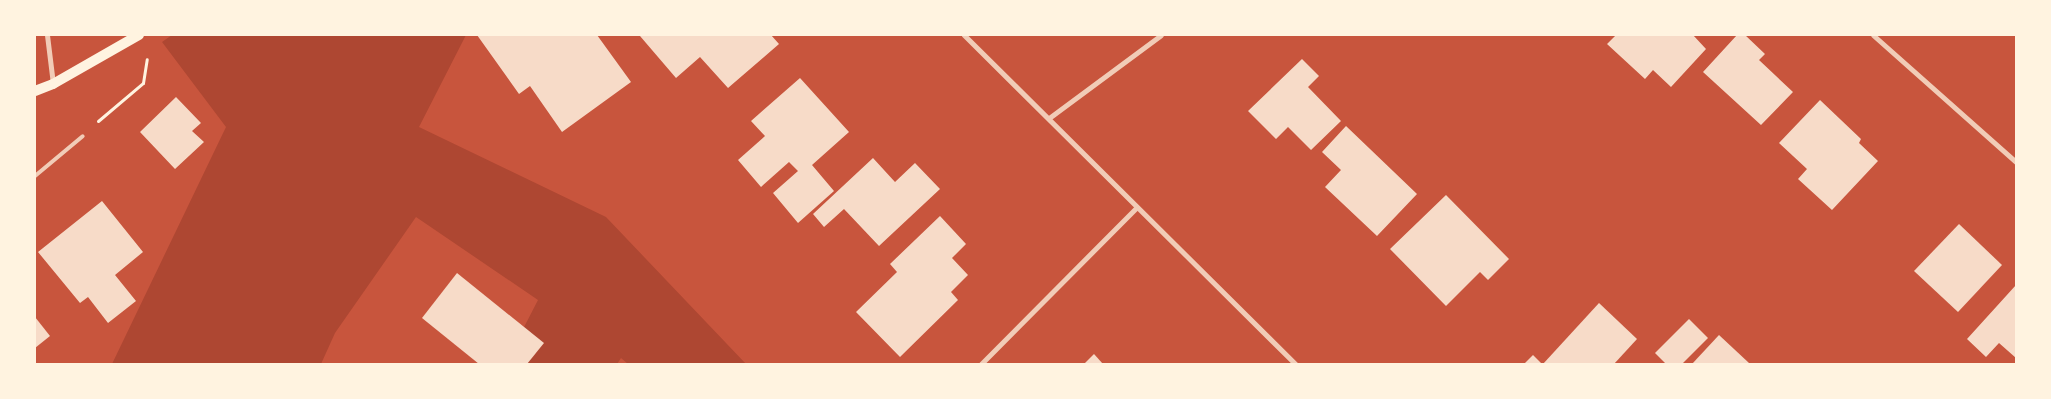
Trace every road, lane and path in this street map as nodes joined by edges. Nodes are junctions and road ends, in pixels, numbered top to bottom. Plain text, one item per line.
1 (47, 35) edge
2 (138, 35) edge
3 (964, 35) edge
4 (1161, 35) edge
5 (1873, 35) edge
6 (147, 54) dead end
7 (53, 84) junction
8 (35, 91) edge
9 (1049, 118) junction
10 (83, 136) joint
11 (2016, 162) edge
12 (35, 176) edge
13 (1137, 207) junction
14 (981, 364) edge
15 (1295, 364) edge

1 - 7 street
2 - 7 main road
3 - 9 street
4 - 9 street
5 - 11 street
6 - 10 path
7 - 8 main road
9 - 13 street
10 - 12 lane
13 - 14 street
13 - 15 street

